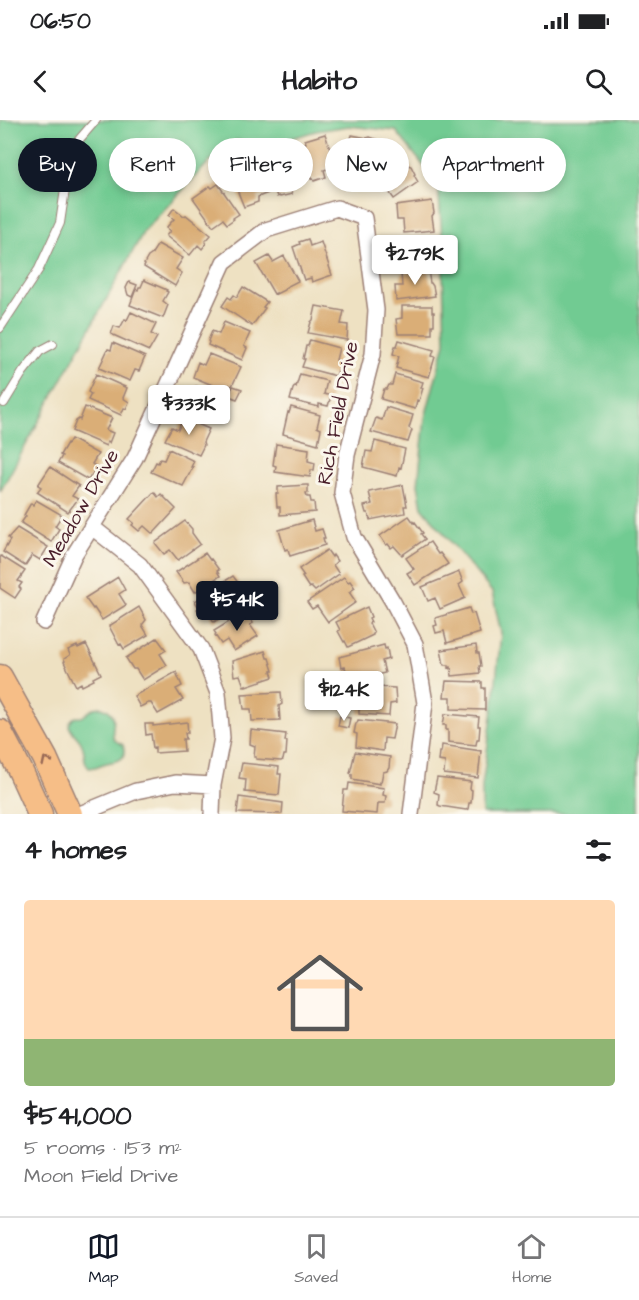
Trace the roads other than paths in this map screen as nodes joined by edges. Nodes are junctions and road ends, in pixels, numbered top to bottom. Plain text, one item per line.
1 (96, 120) edge
2 (364, 218) joint
3 (0, 328) edge
4 (53, 344) dead end
5 (1, 403) edge
6 (92, 527) junction
7 (44, 622) dead end
8 (0, 677) edge
9 (0, 732) edge
10 (213, 784) junction
11 (40, 814) edge
12 (70, 814) edge
13 (80, 814) edge
14 (212, 814) edge
15 (411, 814) edge

1 - 3 lane
2 - 6 street, Meadow Drive
2 - 15 street, Rich Field Drive
4 - 5 lane
6 - 7 street, Meadow Drive
6 - 10 street
12 -> 8 main road
9 - 11 main road
10 - 13 street
10 - 14 street

